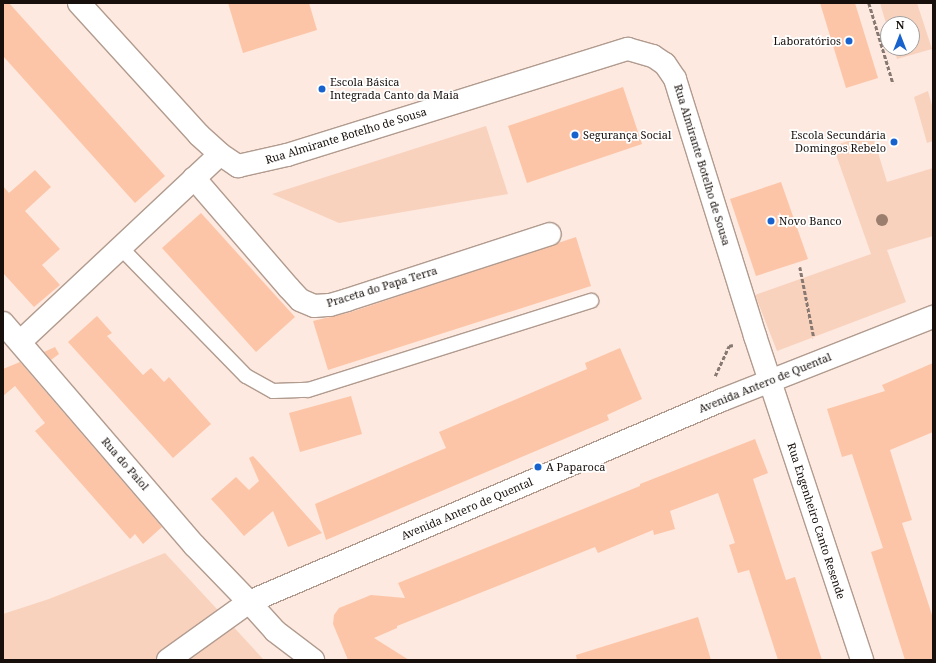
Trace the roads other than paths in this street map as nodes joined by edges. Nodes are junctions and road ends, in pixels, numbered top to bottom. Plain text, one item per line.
1 (79, 3) edge
2 (220, 154) junction
3 (194, 178) junction
4 (550, 234) dead end
5 (121, 248) junction
6 (591, 301) dead end
7 (932, 315) edge
8 (3, 323) edge
9 (20, 342) junction
10 (770, 382) junction
11 (249, 602) junction
12 (168, 660) edge
13 (313, 660) edge
14 (862, 660) edge

1 - 2 street, Rua Almirante Botelho de Sousa
2 - 3 street
2 - 10 street, Rua Almirante Botelho de Sousa
3 - 4 street, Praceta do Papa Terra
3 - 5 street
5 - 6 lane
5 - 9 street
7 - 10 street, Avenida Antero de Quental
8 - 9 street, Rua do Paiol
9 - 11 street, Rua do Paiol
10 - 11 street, Avenida Antero de Quental
10 - 14 street, Rua Engenheiro Canto Resende
11 - 12 street, Avenida Antero de Quental
11 - 13 street, Rua do Paiol

